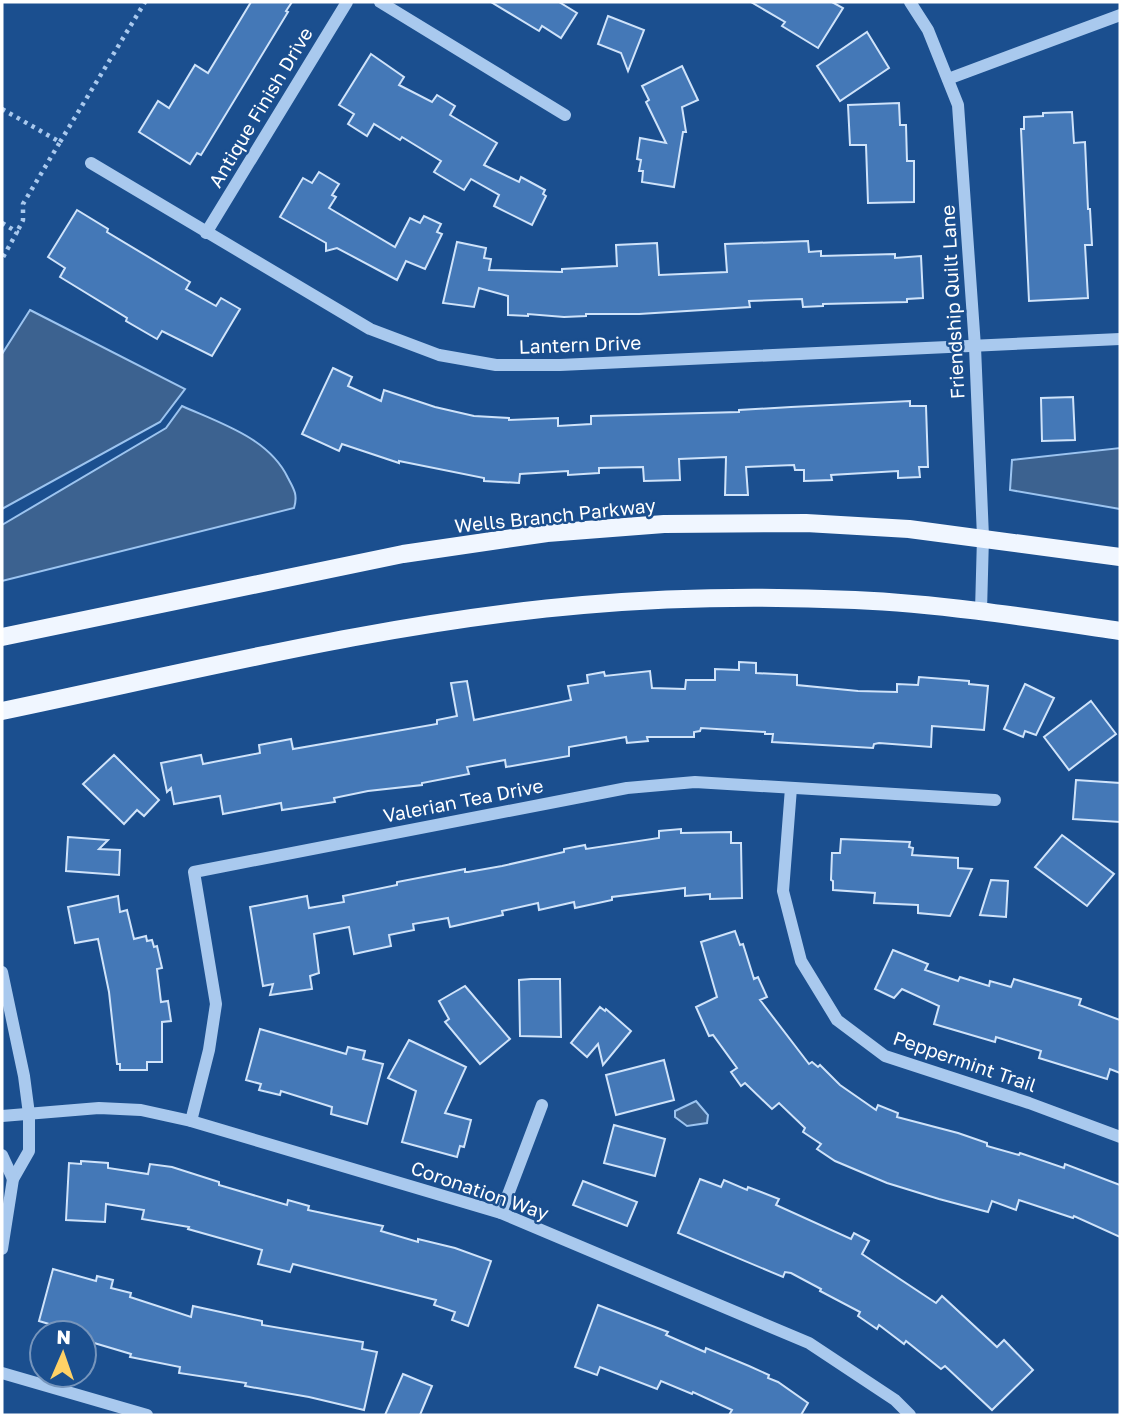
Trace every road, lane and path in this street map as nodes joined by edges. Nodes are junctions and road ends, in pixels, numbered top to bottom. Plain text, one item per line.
1 (145, 2) edge
2 (347, 2) edge
3 (380, 2) edge
4 (909, 2) edge
5 (1120, 15) edge
6 (948, 79) junction
7 (2, 109) edge
8 (565, 115) dead end
9 (60, 142) junction
10 (91, 163) dead end
11 (2, 223) edge
12 (17, 232) junction
13 (206, 233) junction
14 (2, 260) edge
15 (1120, 339) edge
16 (975, 347) junction
17 (983, 537) junction
18 (1120, 557) edge
19 (981, 611) junction
20 (1120, 631) edge
21 (2, 637) edge
22 (2, 711) edge
23 (791, 788) junction
24 (995, 800) dead end
25 (2, 972) edge
26 (542, 1105) dead end
27 (29, 1114) junction
28 (2, 1116) edge
29 (191, 1121) junction
30 (1120, 1137) edge
31 (2, 1155) edge
32 (13, 1179) junction
33 (501, 1213) junction
34 (2, 1249) edge
35 (2, 1373) edge
36 (147, 1415) edge
37 (910, 1415) edge

1 - 9 path
2 - 13 street, Antique Finish Drive
3 - 8 street
4 - 6 street, Friendship Quilt Lane
5 - 6 street
6 - 16 street, Friendship Quilt Lane
7 - 9 path
9 - 12 path
10 - 13 street, Lantern Drive
11 - 12 path
12 - 14 path
13 - 16 street, Lantern Drive
15 - 16 street, Lantern Drive
16 - 17 street, Friendship Quilt Lane
17 - 18 main road, Wells Branch Parkway
17 - 19 street, Friendship Quilt Lane
17 - 21 main road, Wells Branch Parkway
19 - 20 main road
19 - 22 main road
23 - 24 street, Valerian Tea Drive
23 - 29 street, Valerian Tea Drive
23 - 30 street, Peppermint Trail
25 - 27 street
26 - 33 street
27 - 28 street, Coronation Way
27 - 29 street, Coronation Way
27 - 32 street
29 - 33 street, Coronation Way
31 - 32 street
32 - 34 street
33 - 37 street, Coronation Way
35 - 36 street

